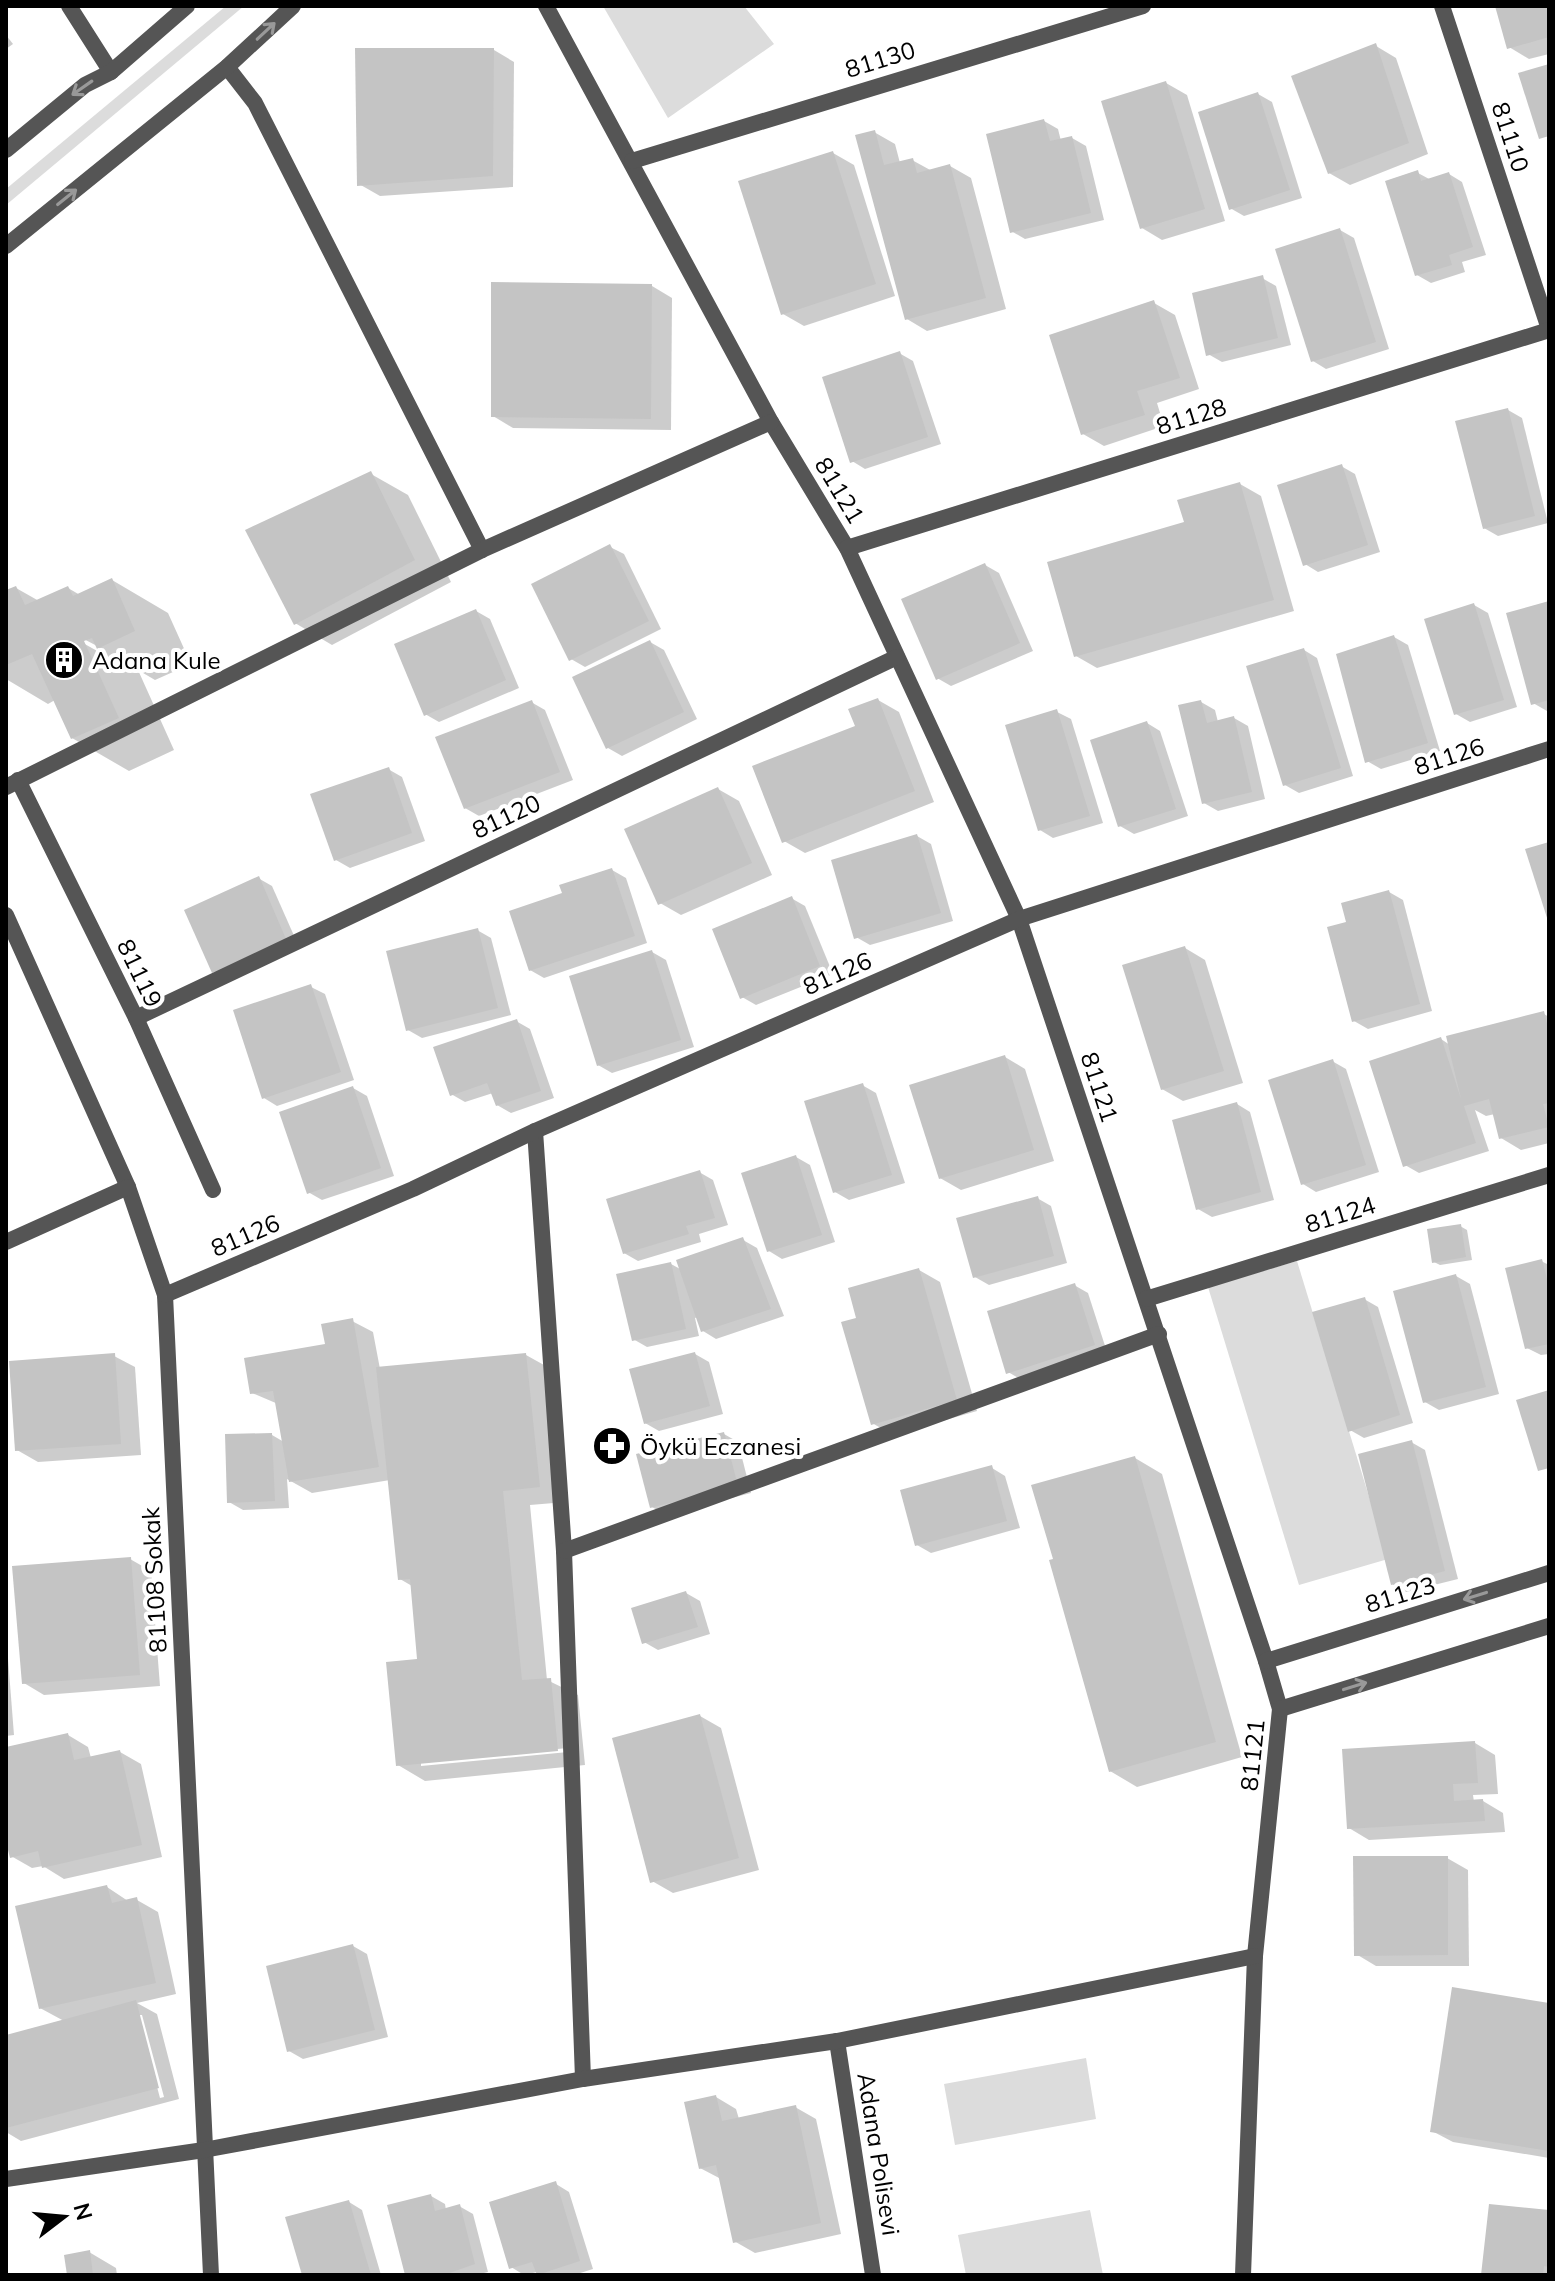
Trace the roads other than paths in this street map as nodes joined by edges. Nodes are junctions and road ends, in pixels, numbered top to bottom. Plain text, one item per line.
1 (69, 6) edge
2 (187, 6) edge
3 (293, 6) edge
4 (546, 6) edge
5 (1143, 6) edge
6 (1442, 6) edge
7 (227, 67) junction
8 (111, 72) junction
9 (6, 150) edge
10 (632, 161) junction
11 (6, 246) edge
12 (1549, 330) edge
13 (771, 422) junction
14 (847, 548) junction
15 (482, 550) junction
16 (897, 657) junction
17 (1549, 749) edge
18 (12, 784) edge
19 (6, 915) edge
20 (1019, 919) junction
21 (136, 1018) junction
22 (535, 1131) junction
23 (1549, 1175) edge
24 (128, 1187) junction
25 (213, 1190) dead end
26 (6, 1242) edge
27 (165, 1295) junction
28 (1146, 1299) junction
29 (1159, 1334) junction
30 (564, 1551) junction
31 (1549, 1573) edge
32 (1549, 1626) edge
33 (1266, 1661) junction
34 (1280, 1709) junction
35 (1255, 1956) junction
36 (837, 2041) junction
37 (583, 2079) junction
38 (204, 2150) junction
39 (6, 2179) edge
40 (211, 2275) edge
41 (873, 2275) edge
42 (1243, 2275) edge

1 - 8 street
2 - 8 street
7 -> 3 street
4 - 10 street, 81121
5 - 10 street, 81130
6 - 12 street, 81110
11 -> 7 street
7 - 15 street
8 -> 9 street
10 - 13 street, 81121
12 - 14 street, 81128
13 - 14 street, 81121
13 - 15 street
14 - 16 street, 81121
15 - 18 street
16 - 20 street, 81121
16 - 21 street, 81120
17 - 20 street, 81126
18 - 21 street, 81119
19 - 24 street, 81108 Sokak
20 - 22 street, 81126
20 - 28 street, 81121
21 - 25 street, 81119
22 - 27 street, 81126
22 - 30 street
23 - 28 street, 81124
24 - 26 street
24 - 27 street, 81108 Sokak
27 - 38 street, 81108 Sokak
28 - 29 street, 81121
29 - 30 street
29 - 33 street, 81121
30 - 37 street
31 -> 33 street, 81123
34 -> 32 street
33 - 34 street, 81121
34 - 35 street, 81121
35 - 36 street
35 - 42 street, 81121
36 - 37 street
36 - 41 street, Adana Polisevi
37 - 38 street
38 - 39 street
38 - 40 street, 81108 Sokak

